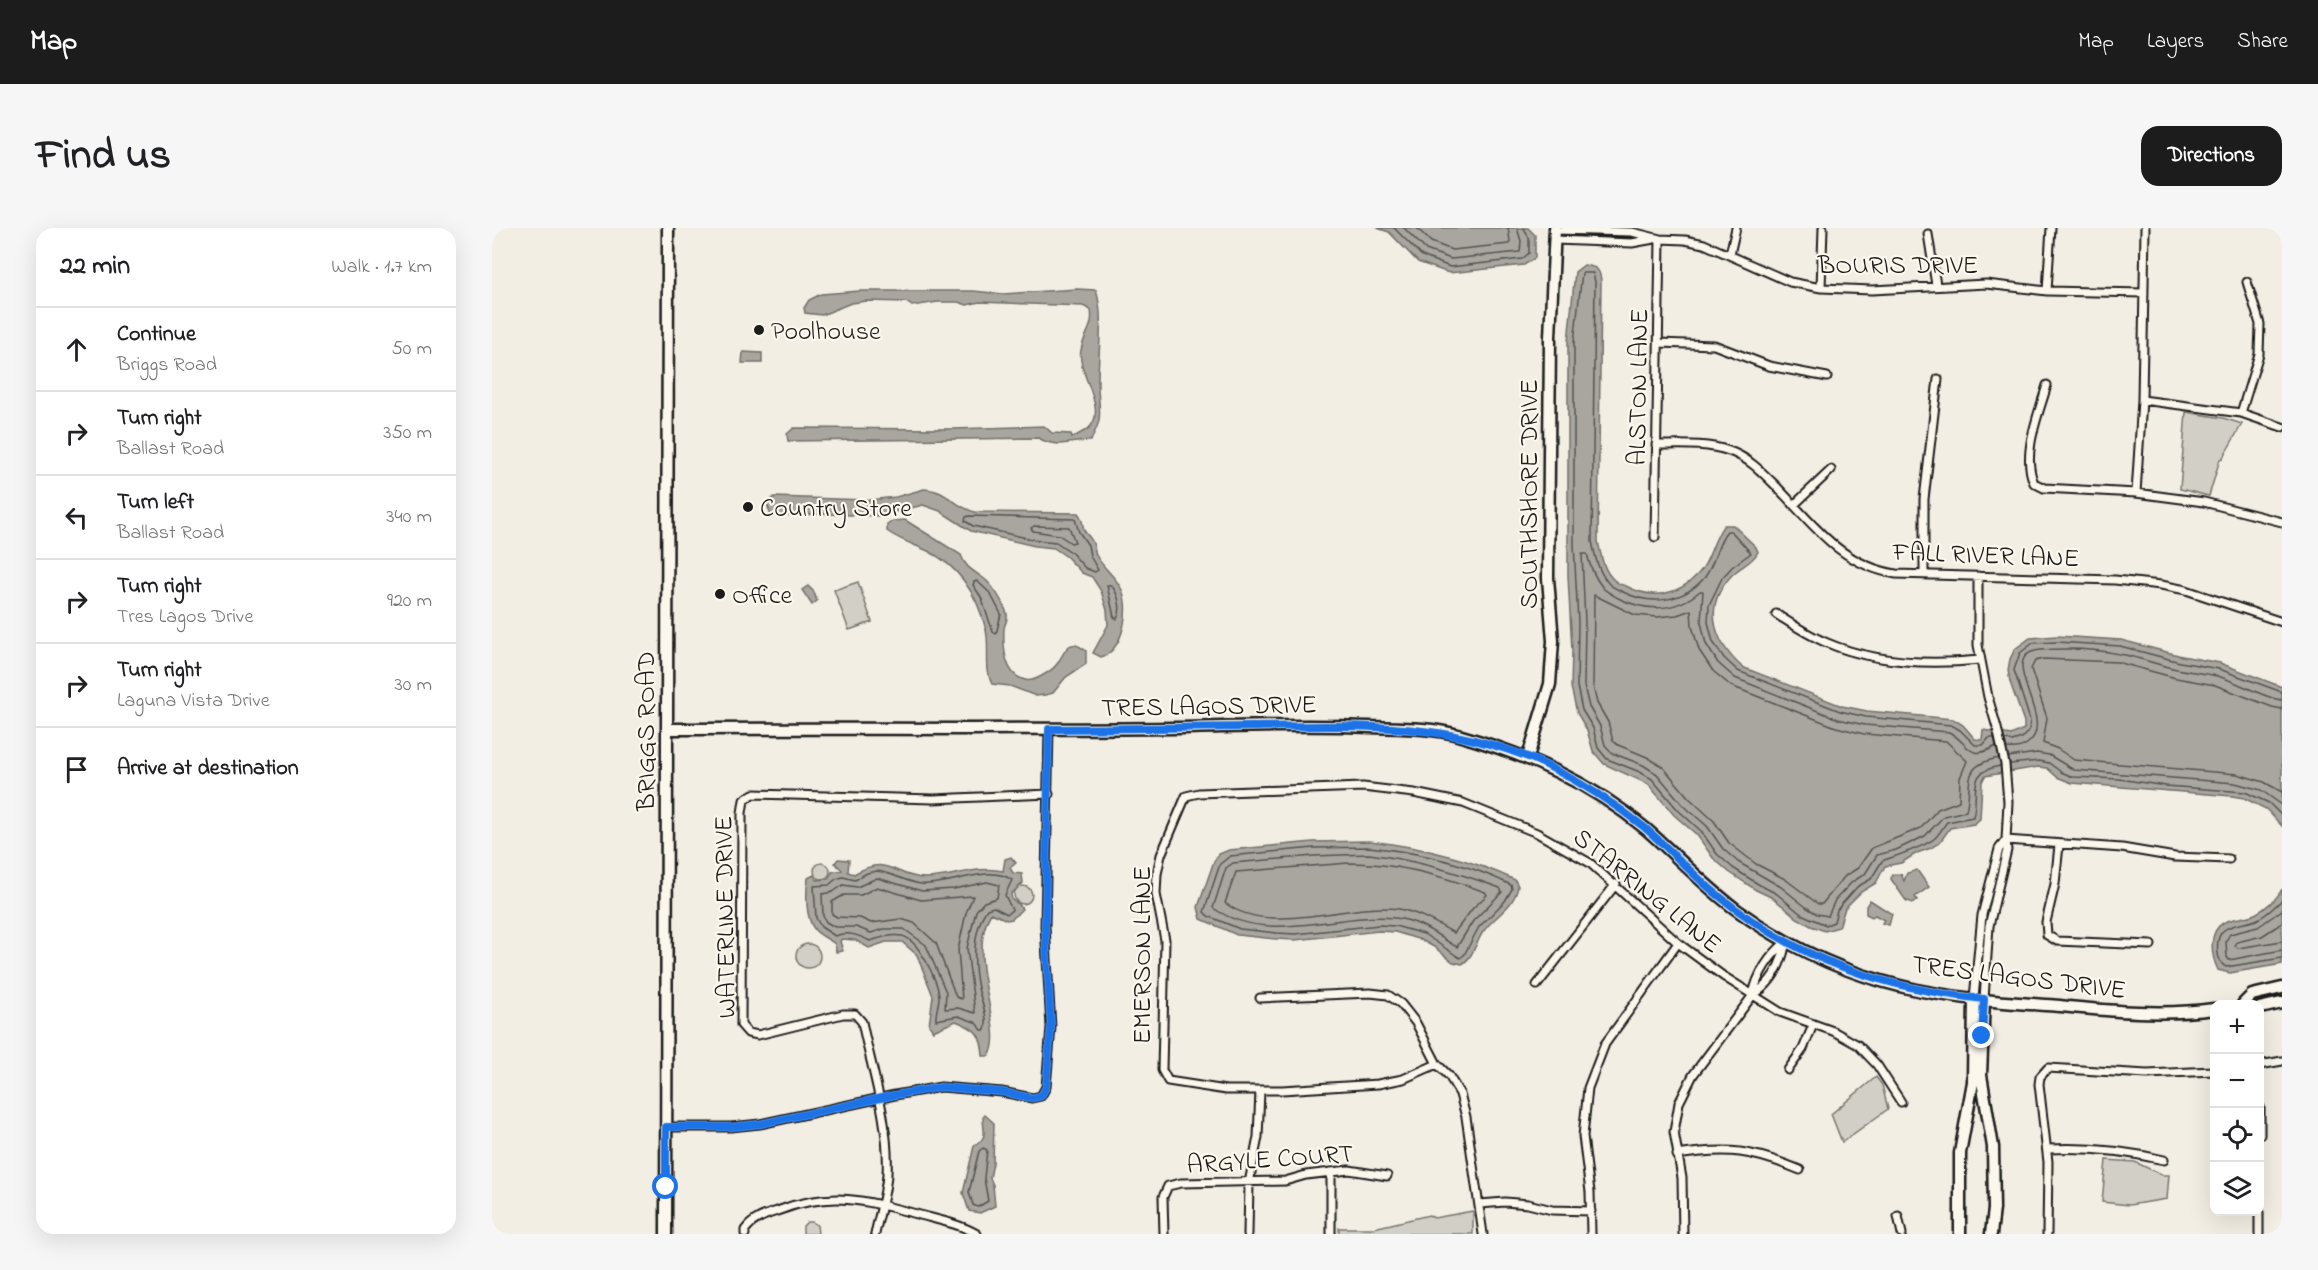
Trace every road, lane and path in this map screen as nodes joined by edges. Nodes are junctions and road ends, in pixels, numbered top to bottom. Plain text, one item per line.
1 (668, 228) edge
2 (1736, 228) edge
3 (1823, 228) edge
4 (2051, 228) edge
5 (2145, 228) edge
6 (1622, 231) junction
7 (1555, 233) edge
8 (1928, 234) dead end
9 (1660, 239) junction
10 (1621, 242) junction
11 (1730, 254) junction
12 (2247, 282) dead end
13 (1935, 285) junction
14 (1821, 288) junction
15 (2047, 291) junction
16 (2144, 292) junction
17 (1659, 343) junction
18 (1827, 377) dead end
19 (1938, 379) dead end
20 (2046, 385) dead end
21 (2142, 400) junction
22 (2241, 413) junction
23 (2282, 427) edge
24 (1656, 446) junction
25 (1831, 470) dead end
26 (2136, 493) junction
27 (1794, 505) junction
28 (2282, 522) edge
29 (1655, 537) dead end
30 (1924, 574) junction
31 (1978, 576) junction
32 (1776, 614) dead end
33 (2282, 622) edge
34 (1980, 660) junction
35 (668, 729) junction
36 (1049, 729) junction
37 (1528, 757) junction
38 (1049, 794) junction
39 (1186, 796) joint
40 (2006, 840) junction
41 (2059, 845) junction
42 (2229, 859) dead end
43 (1616, 884) junction
44 (1786, 942) junction
45 (1678, 943) junction
46 (2151, 945) dead end
47 (1537, 985) dead end
48 (2282, 988) edge
49 (1753, 995) junction
50 (1260, 998) dead end
51 (1979, 999) junction
52 (2247, 1000) edge
53 (2282, 1003) edge
54 (2264, 1007) edge
55 (2210, 1009) edge
56 (1814, 1024) junction
57 (2282, 1061) edge
58 (1437, 1064) junction
59 (2264, 1064) edge
60 (1788, 1070) dead end
61 (2210, 1071) edge
62 (1260, 1091) junction
63 (878, 1098) junction
64 (1901, 1102) dead end
65 (666, 1127) junction
66 (2048, 1149) junction
67 (1677, 1155) junction
68 (2164, 1160) dead end
69 (1800, 1170) dead end
70 (1331, 1172) junction
71 (1386, 1176) dead end
72 (1249, 1183) junction
73 (882, 1204) junction
74 (1480, 1204) junction
75 (1591, 1210) junction
76 (1898, 1216) dead end
77 (2259, 1216) edge
78 (666, 1234) edge
79 (745, 1234) edge
80 (875, 1234) edge
81 (977, 1234) edge
82 (1164, 1234) edge
83 (1248, 1234) edge
84 (1330, 1234) edge
85 (1483, 1234) edge
86 (1591, 1234) edge
87 (1683, 1234) edge
88 (1902, 1234) edge
89 (1960, 1234) edge
90 (1991, 1234) edge
91 (2047, 1234) edge
92 (2259, 1234) edge

1 - 35 street, BRIGGS ROAD
2 - 11 street
3 - 14 street
4 - 15 street
5 - 16 street
6 - 7 street, BOURIS DRIVE
6 - 9 street, BOURIS DRIVE
6 - 10 street
7 - 10 street, BOURIS DRIVE
7 - 37 street, SOUTHSHORE DRIVE
8 - 13 street
9 - 10 street, BOURIS DRIVE
9 - 11 street, BOURIS DRIVE
9 - 17 street, ALSTON LANE
11 - 14 street, BOURIS DRIVE
12 - 22 street
13 - 14 street, BOURIS DRIVE
13 - 15 street, BOURIS DRIVE
15 - 16 street, BOURIS DRIVE
16 - 21 street
17 - 18 street
17 - 24 street, ALSTON LANE
19 - 30 street
20 - 26 street
21 - 22 street
21 - 26 street
22 - 23 street
24 - 27 street, FALL RIVER LANE
24 - 29 street, ALSTON LANE
25 - 27 street
26 - 28 street
27 - 30 street, FALL RIVER LANE
30 - 31 street, FALL RIVER LANE
31 - 33 street, FALL RIVER LANE
31 - 34 street
32 - 34 street
34 - 40 street
35 - 36 street, TRES LAGOS DRIVE
35 - 65 street, BRIGGS ROAD
36 - 37 street, TRES LAGOS DRIVE
36 - 38 street
37 - 44 street, TRES LAGOS DRIVE
38 - 63 street
38 - 63 street, WATERLINE DRIVE
39 - 43 street, STARRING LANE
39 - 62 street, EMERSON LANE
40 - 41 street
40 - 51 street
41 - 42 street
41 - 46 street
43 - 45 street, STARRING LANE
43 - 47 street
44 - 49 street
44 - 51 street, TRES LAGOS DRIVE
45 - 49 street, STARRING LANE
45 - 75 street
48 - 52 street
49 - 56 street, STARRING LANE
49 - 67 street
50 - 58 street
51 - 55 street, TRES LAGOS DRIVE
51 - 89 street
51 - 90 street
53 - 54 street
56 - 60 street
56 - 64 street, STARRING LANE
57 - 59 street
58 - 62 street
58 - 74 street
61 - 66 street
62 - 72 street
63 - 65 street
63 - 73 street
65 - 78 street, BRIGGS ROAD
66 - 68 street
66 - 91 street
67 - 69 street
67 - 87 street
70 - 71 street, ARGYLE COURT
70 - 72 street, ARGYLE COURT
70 - 84 street
72 - 82 street, ARGYLE COURT
72 - 83 street
73 - 79 street
73 - 80 street
73 - 81 street
74 - 75 street
74 - 85 street
75 - 86 street
76 - 88 street
77 - 92 street

